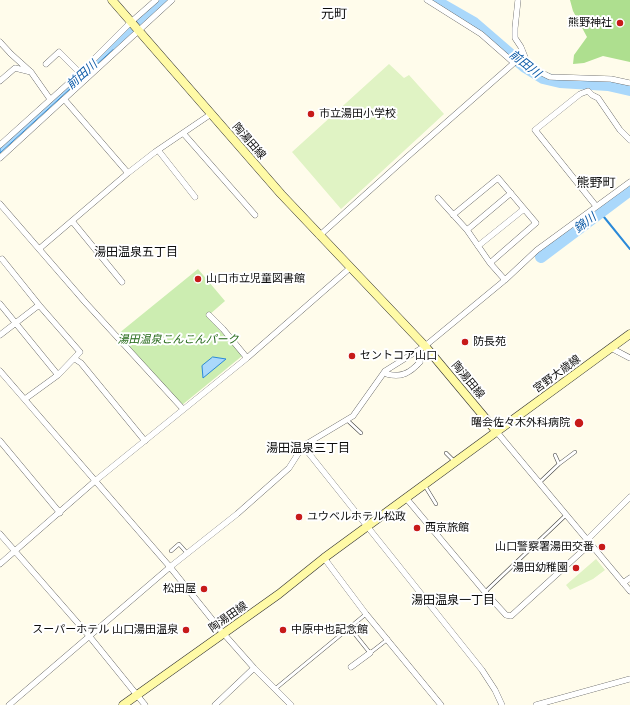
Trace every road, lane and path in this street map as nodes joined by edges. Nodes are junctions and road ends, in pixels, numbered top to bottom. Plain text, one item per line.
1 (112, 0) edge
2 (156, 0) edge
3 (172, 0) edge
4 (427, 0) edge
5 (518, 0) edge
6 (131, 22) junction
7 (139, 31) junction
8 (0, 42) edge
9 (523, 55) junction
10 (514, 63) junction
11 (46, 64) dead end
12 (31, 72) junction
13 (80, 73) junction
14 (0, 80) edge
15 (630, 83) edge
16 (50, 99) junction
17 (64, 99) junction
18 (211, 114) junction
19 (183, 133) junction
20 (630, 140) edge
21 (0, 145) edge
22 (158, 150) junction
23 (0, 158) edge
24 (128, 173) junction
25 (630, 182) edge
26 (511, 193) junction
27 (195, 197) dead end
28 (438, 198) dead end
29 (0, 204) edge
30 (596, 206) junction
31 (524, 209) junction
32 (255, 215) dead end
33 (453, 215) junction
34 (72, 221) junction
35 (467, 230) junction
36 (319, 236) junction
37 (478, 246) junction
38 (39, 249) junction
39 (2, 260) dead end
40 (490, 263) junction
41 (350, 268) junction
42 (505, 280) junction
43 (122, 282) dead end
44 (0, 304) edge
45 (39, 305) junction
46 (209, 315) dead end
47 (15, 323) junction
48 (630, 334) edge
49 (0, 336) edge
50 (425, 346) junction
51 (611, 348) junction
52 (247, 358) junction
53 (630, 358) edge
54 (75, 359) junction
55 (420, 362) dead end
56 (0, 371) edge
57 (385, 371) junction
58 (58, 375) junction
59 (25, 399) junction
60 (184, 409) junction
61 (347, 420) junction
62 (496, 431) junction
63 (361, 433) dead end
64 (0, 441) edge
65 (146, 441) junction
66 (303, 446) junction
67 (575, 452) dead end
68 (446, 453) dead end
69 (555, 455) dead end
70 (455, 462) junction
71 (559, 464) junction
72 (95, 481) junction
73 (540, 482) junction
74 (424, 484) junction
75 (630, 497) edge
76 (406, 498) junction
77 (436, 504) dead end
78 (60, 513) junction
79 (566, 515) junction
80 (367, 526) junction
81 (0, 534) edge
82 (588, 542) junction
83 (171, 551) dead end
84 (15, 552) junction
85 (187, 553) junction
86 (324, 558) junction
87 (0, 564) edge
88 (170, 567) junction
89 (630, 578) edge
90 (623, 583) junction
91 (630, 591) edge
92 (486, 592) junction
93 (366, 614) junction
94 (350, 628) junction
95 (223, 634) junction
96 (90, 637) junction
97 (388, 640) junction
98 (370, 653) junction
99 (351, 667) dead end
100 (254, 668) junction
101 (630, 679) edge
102 (275, 689) junction
103 (137, 695) junction
104 (561, 702) edge
105 (9, 705) edge
106 (123, 705) edge
107 (145, 705) edge
108 (215, 705) edge
109 (291, 705) edge
110 (441, 705) edge
111 (502, 705) edge
112 (536, 705) edge

1 - 6 main road, 陶湯田線
2 - 6 street
3 - 7 street
4 - 10 street
5 - 9 street
6 - 7 main road, 陶湯田線
6 - 13 street
7 - 17 street
7 - 18 main road, 陶湯田線
8 - 12 street
9 - 10 street
9 - 15 street
10 - 36 street
11 - 13 street
12 - 14 street
12 - 16 street
13 - 16 street
16 - 21 street
17 - 23 street
17 - 24 street
18 - 19 street
18 - 36 main road, 陶湯田線
19 - 22 street
19 - 32 street
20 - 30 street
22 - 24 street
22 - 27 street
24 - 34 street
25 - 30 street
26 - 31 street
26 - 33 street
26 - 35 street
28 - 33 street
29 - 38 street
30 - 42 street
31 - 37 street
31 - 40 street
33 - 35 street
34 - 38 street
34 - 43 street
35 - 37 street
36 - 41 main road, 陶湯田線
37 - 40 street
38 - 60 street
39 - 45 street
40 - 42 street
41 - 50 main road, 陶湯田線
41 - 52 street
42 - 50 street
44 - 47 street
45 - 47 street
45 - 54 street
46 - 52 street
47 - 49 street
47 - 58 street
48 - 51 main road, 宮野大歳線
50 - 57 street
50 - 62 main road, 陶湯田線
51 - 53 street
51 - 62 main road, 宮野大歳線
52 - 60 street
54 - 58 street
54 - 65 street
55 - 57 street
56 - 59 street
57 - 61 street
58 - 59 street
59 - 72 street
60 - 65 street
61 - 63 lane
61 - 66 street
62 - 70 main road, 陶湯田線
62 - 73 street
64 - 78 street
65 - 72 street
66 - 80 street
66 - 85 street
67 - 71 lane
68 - 70 lane
69 - 71 lane
70 - 74 main road, 陶湯田線
71 - 73 lane
72 - 78 street
72 - 88 street
73 - 79 street
74 - 76 main road, 陶湯田線
74 - 77 lane
75 - 82 street
76 - 80 main road, 陶湯田線
76 - 92 street
78 - 84 street
79 - 82 street
79 - 92 lane
80 - 86 main road, 陶湯田線
80 - 111 street
81 - 84 street
82 - 90 street
82 - 92 street
83 - 85 lane
84 - 87 street
84 - 96 street
85 - 88 street
86 - 93 street
86 - 95 main road, 陶湯田線
88 - 95 street
88 - 96 street
89 - 90 street
90 - 91 street
93 - 94 lane
93 - 97 street
94 - 98 lane
94 - 102 lane
95 - 100 street
95 - 103 main road, 陶湯田線
96 - 103 street
96 - 105 street
97 - 98 lane
97 - 110 street
98 - 99 street
100 - 102 street
100 - 108 street
101 - 104 street
102 - 109 street
103 - 106 main road, 陶湯田線
103 - 107 street
104 - 112 street

